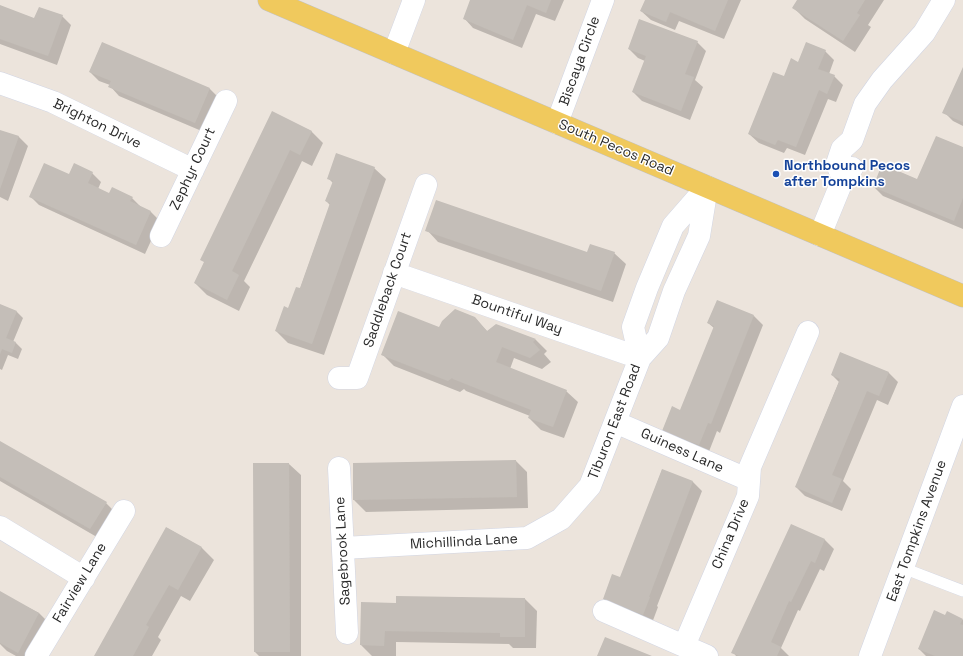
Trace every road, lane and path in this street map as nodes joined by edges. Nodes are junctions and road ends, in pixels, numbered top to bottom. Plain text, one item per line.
1 (269, 0) edge
2 (414, 0) edge
3 (603, 0) edge
4 (944, 0) edge
5 (394, 53) junction
6 (0, 83) edge
7 (226, 101) dead end
8 (557, 123) junction
9 (192, 170) junction
10 (426, 185) dead end
11 (707, 187) junction
12 (820, 235) junction
13 (161, 236) dead end
14 (394, 273) junction
15 (963, 296) edge
16 (808, 332) dead end
17 (640, 358) junction
18 (339, 378) dead end
19 (963, 406) edge
20 (615, 422) junction
21 (339, 468) dead end
22 (749, 480) junction
23 (590, 486) joint
24 (124, 511) dead end
25 (0, 527) edge
26 (343, 548) junction
27 (903, 568) junction
28 (84, 578) junction
29 (963, 591) edge
30 (604, 611) dead end
31 (347, 633) dead end
32 (684, 646) junction
33 (36, 656) edge
34 (707, 656) edge
35 (870, 656) edge

1 - 5 main road, South Pecos Road
2 - 5 street
3 - 8 street, Biscaya Circle
4 - 12 street
5 - 8 main road, South Pecos Road
6 - 9 street, Brighton Drive
7 - 9 street, Zephyr Court
8 - 11 main road, South Pecos Road
9 - 13 street, Zephyr Court
10 - 14 street, Saddleback Court
11 - 12 main road, South Pecos Road
11 - 17 street, Tiburon East Road
12 - 15 main road, South Pecos Road
14 - 17 street, Bountiful Way
14 - 18 street, Saddleback Court
16 - 22 street, China Drive
17 - 20 street, Tiburon East Road
19 - 27 street, East Tompkins Avenue
20 - 22 street, Guiness Lane
20 - 23 street, Tiburon East Road
21 - 26 street, Sagebrook Lane
22 - 32 street, China Drive
23 - 26 street, Michillinda Lane
24 - 28 street, Fairview Lane
25 - 28 street
26 - 31 street, Sagebrook Lane
27 - 29 lane
27 - 35 street, East Tompkins Avenue
28 - 33 street, Fairview Lane
30 - 32 street
32 - 34 street

